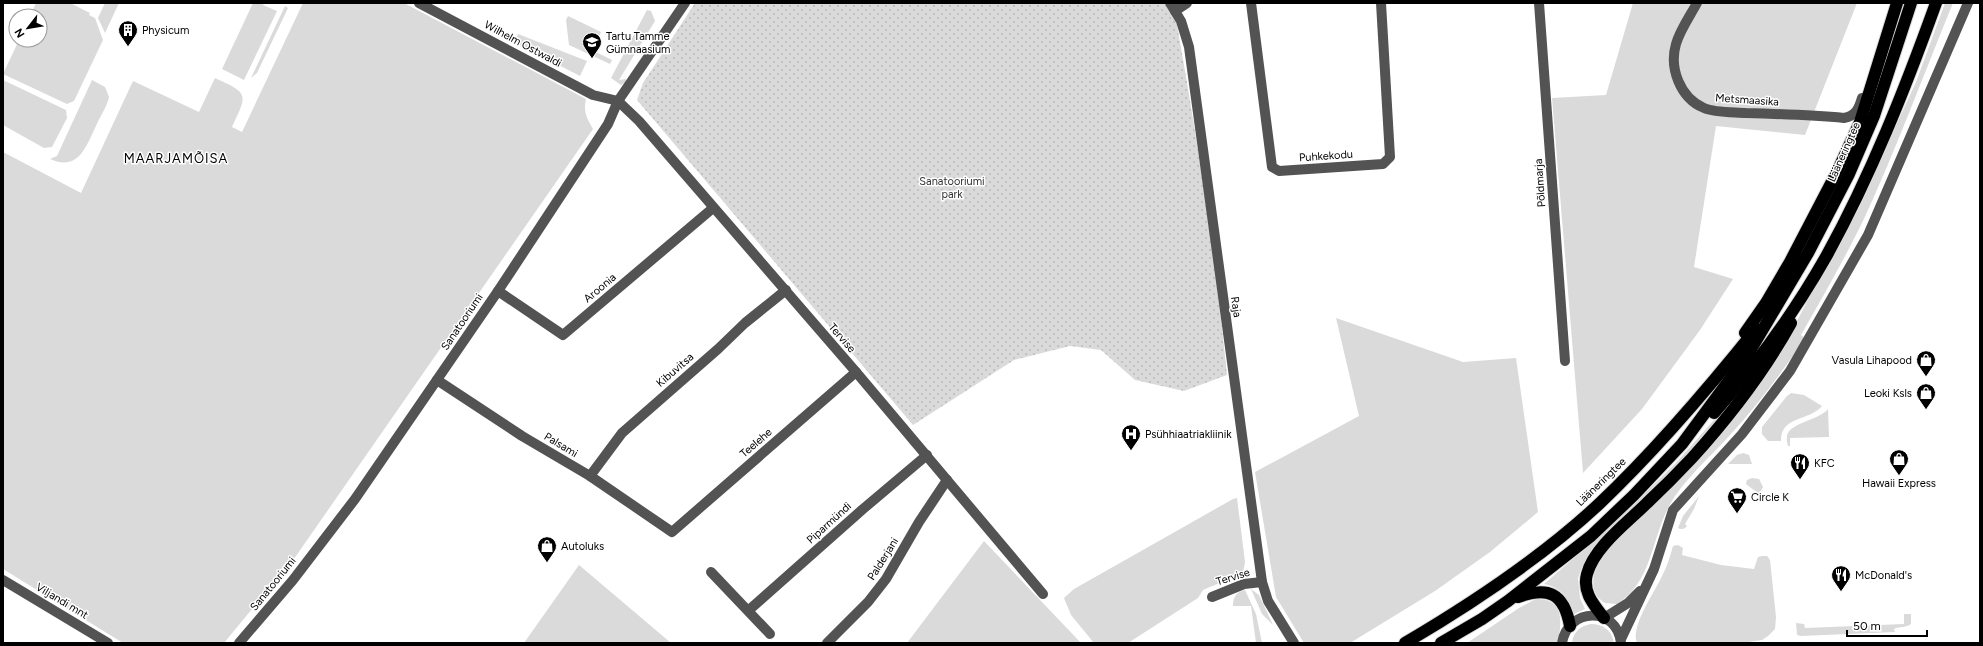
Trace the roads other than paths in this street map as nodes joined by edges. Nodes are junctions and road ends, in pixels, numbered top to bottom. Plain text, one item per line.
1 (419, 3) edge
2 (685, 3) edge
3 (1187, 3) edge
4 (1251, 3) edge
5 (1381, 3) edge
6 (1540, 3) edge
7 (1697, 3) edge
8 (1897, 3) edge
9 (1911, 3) edge
10 (1936, 3) edge
11 (1968, 3) edge
12 (1173, 7) edge
13 (1877, 65) junction
14 (618, 101) junction
15 (713, 208) junction
16 (1808, 286) junction
17 (786, 290) junction
18 (498, 291) junction
19 (1779, 301) junction
20 (1565, 361) dead end
21 (856, 372) junction
22 (436, 380) junction
23 (1696, 403) junction
24 (1682, 444) junction
25 (927, 455) junction
26 (590, 476) junction
27 (947, 480) junction
28 (672, 532) joint
29 (712, 572) dead end
30 (3, 580) edge
31 (1262, 582) junction
32 (1644, 587) junction
33 (1043, 594) dead end
34 (1212, 596) dead end
35 (1508, 601) junction
36 (749, 610) junction
37 (1276, 616) junction
38 (1604, 618) junction
39 (1570, 626) junction
40 (770, 634) dead end
41 (1621, 641) edge
42 (108, 643) edge
43 (239, 643) edge
44 (827, 643) edge
45 (1286, 643) edge
46 (1294, 643) edge
47 (1405, 643) edge
48 (1441, 643) edge
49 (1562, 643) edge

1 - 14 street, Wilhelm Ostwaldi
2 - 14 street, Sanatooriumi
3 - 12 street
4 - 5 street, Puhkekodu
6 - 20 street, Põldmarja
7 - 13 street, Metsmaasika
8 - 13 highway
9 - 19 highway, Lääneringtee
10 - 16 highway
11 - 32 street
12 - 31 street, Raja
13 - 23 highway
14 - 15 street, Tervise
14 - 18 street, Sanatooriumi
15 - 17 street, Tervise
15 - 18 street, Aroonia
16 - 24 highway
16 - 38 highway
17 - 21 street, Tervise
17 - 26 street, Kibuvitsa
18 - 22 street, Sanatooriumi
19 - 23 highway, Lääneringtee
19 - 24 highway, Lääneringtee
21 - 25 street, Tervise
21 - 28 street, Teelehe
22 - 26 street, Palsami
22 - 43 street, Sanatooriumi
23 - 47 highway, Lääneringtee
24 - 35 highway, Lääneringtee
25 - 27 street, Tervise
25 - 36 street, Piparmündi
26 - 28 street, Palsami
27 - 33 street, Tervise
27 - 44 street, Palderjani
29 - 36 street
30 - 42 street, Viljandi mnt
31 - 34 street, Tervise
31 - 37 street, Raja
32 - 38 street
32 - 41 street
35 - 39 highway
35 - 48 highway, Lääneringtee
36 - 40 street
37 - 45 street, Raja
37 - 46 street, Raja
38 - 39 street
38 - 41 street
39 - 49 street

